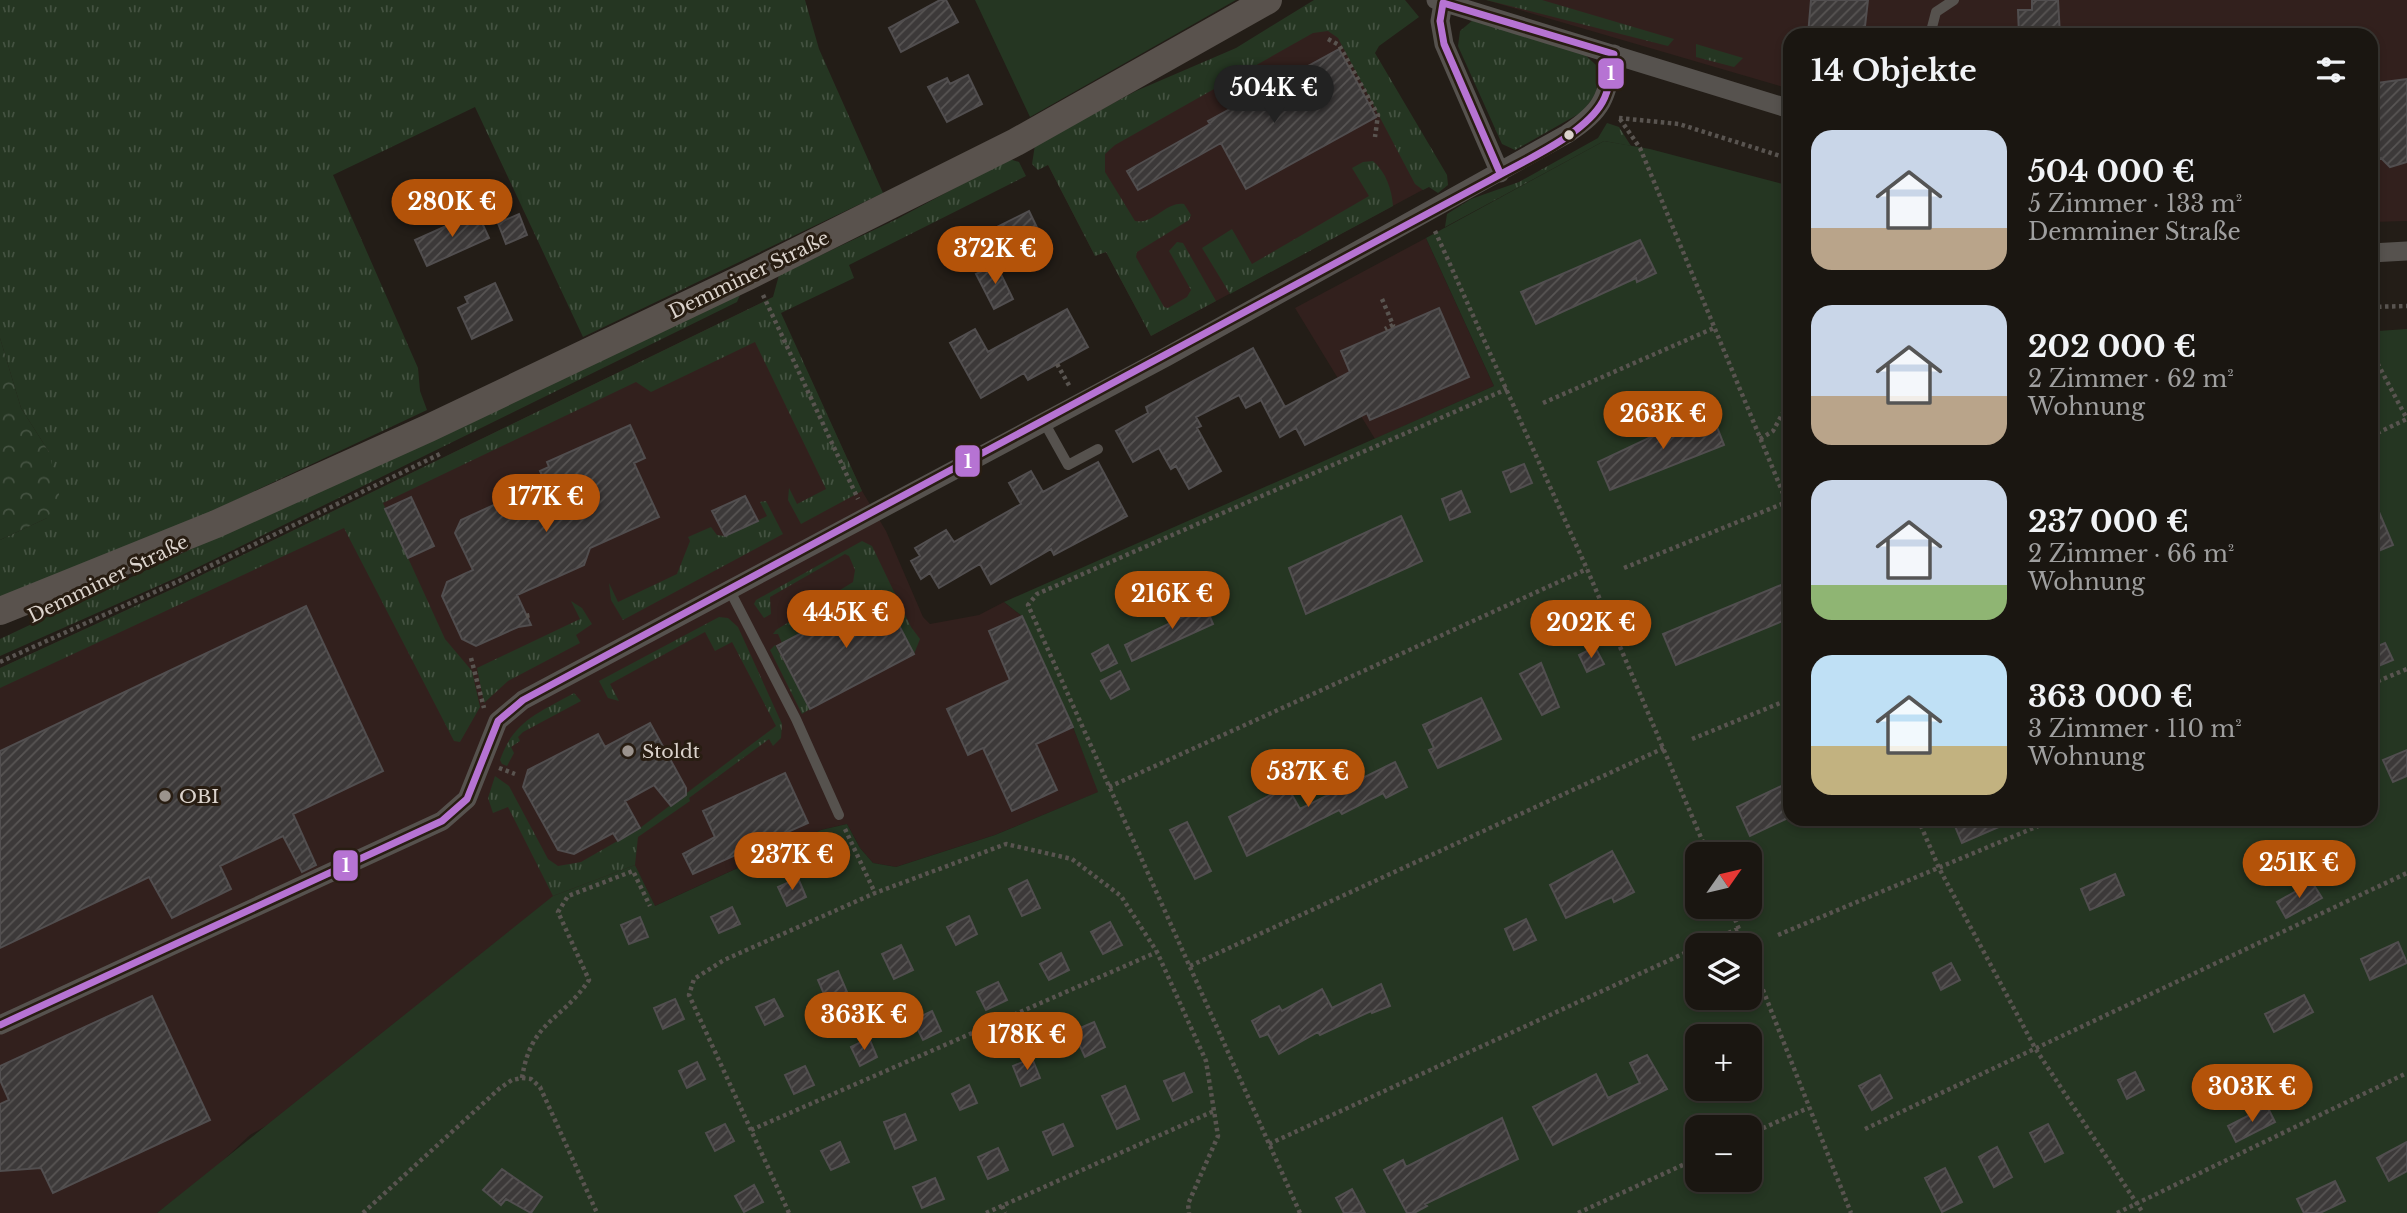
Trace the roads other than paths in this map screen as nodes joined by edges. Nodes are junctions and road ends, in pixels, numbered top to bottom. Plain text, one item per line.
1 (1268, 0) edge
2 (1954, 0) edge
3 (1440, 1) edge
4 (1932, 28) edge
5 (1614, 54) junction
6 (1783, 107) edge
7 (1500, 173) junction
8 (2407, 251) edge
9 (2378, 253) edge
10 (1044, 422) junction
11 (1098, 449) dead end
12 (1078, 460) junction
13 (1084, 470) dead end
14 (216, 524) junction
15 (729, 589) junction
16 (0, 611) edge
17 (0, 631) edge
18 (839, 815) road end
19 (0, 1025) edge

1 - 14 main road, Demminer Straße
2 - 4 lane
3 - 5 street
3 - 7 street
5 - 6 street
5 - 7 street
7 - 10 street
8 - 9 street
10 - 12 lane
10 - 15 street
11 - 12 lane
12 - 13 lane
14 - 16 main road, Demminer Straße
14 - 17 main road, Demminer Straße
15 - 18 lane
15 - 19 street

